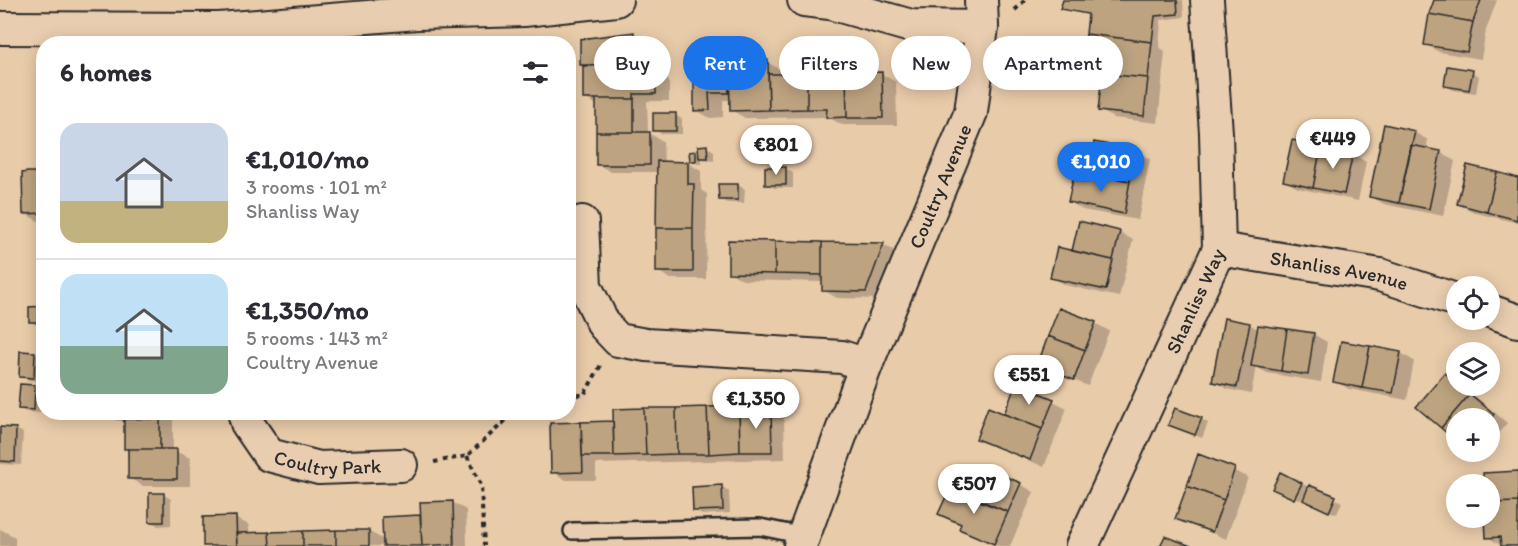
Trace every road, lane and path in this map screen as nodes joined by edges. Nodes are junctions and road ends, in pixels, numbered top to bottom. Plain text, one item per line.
1 (616, 0) edge
2 (804, 0) edge
3 (1207, 0) edge
4 (415, 7) edge
5 (982, 13) edge
6 (0, 28) edge
7 (219, 36) edge
8 (582, 222) dead end
9 (1219, 249) junction
10 (1446, 297) edge
11 (1500, 315) edge
12 (1518, 321) edge
13 (618, 340) junction
14 (866, 365) junction
15 (576, 395) edge
16 (246, 420) edge
17 (506, 420) edge
18 (467, 456) junction
19 (401, 465) joint
20 (572, 531) dead end
21 (802, 541) edge
22 (484, 546) edge
23 (1082, 546) edge

1 - 4 street
2 - 5 street
3 - 9 street, Shanliss Way
4 - 7 street
5 - 14 street, Coultry Avenue
6 - 7 street
8 - 13 street
9 - 10 street, Shanliss Avenue
9 - 23 street, Shanliss Way
11 - 12 street
13 - 14 street
13 - 15 path
14 - 21 street, Coultry Avenue
16 - 19 street, Coultry Park
17 - 18 path
18 - 19 path
18 - 22 path
20 - 21 lane

